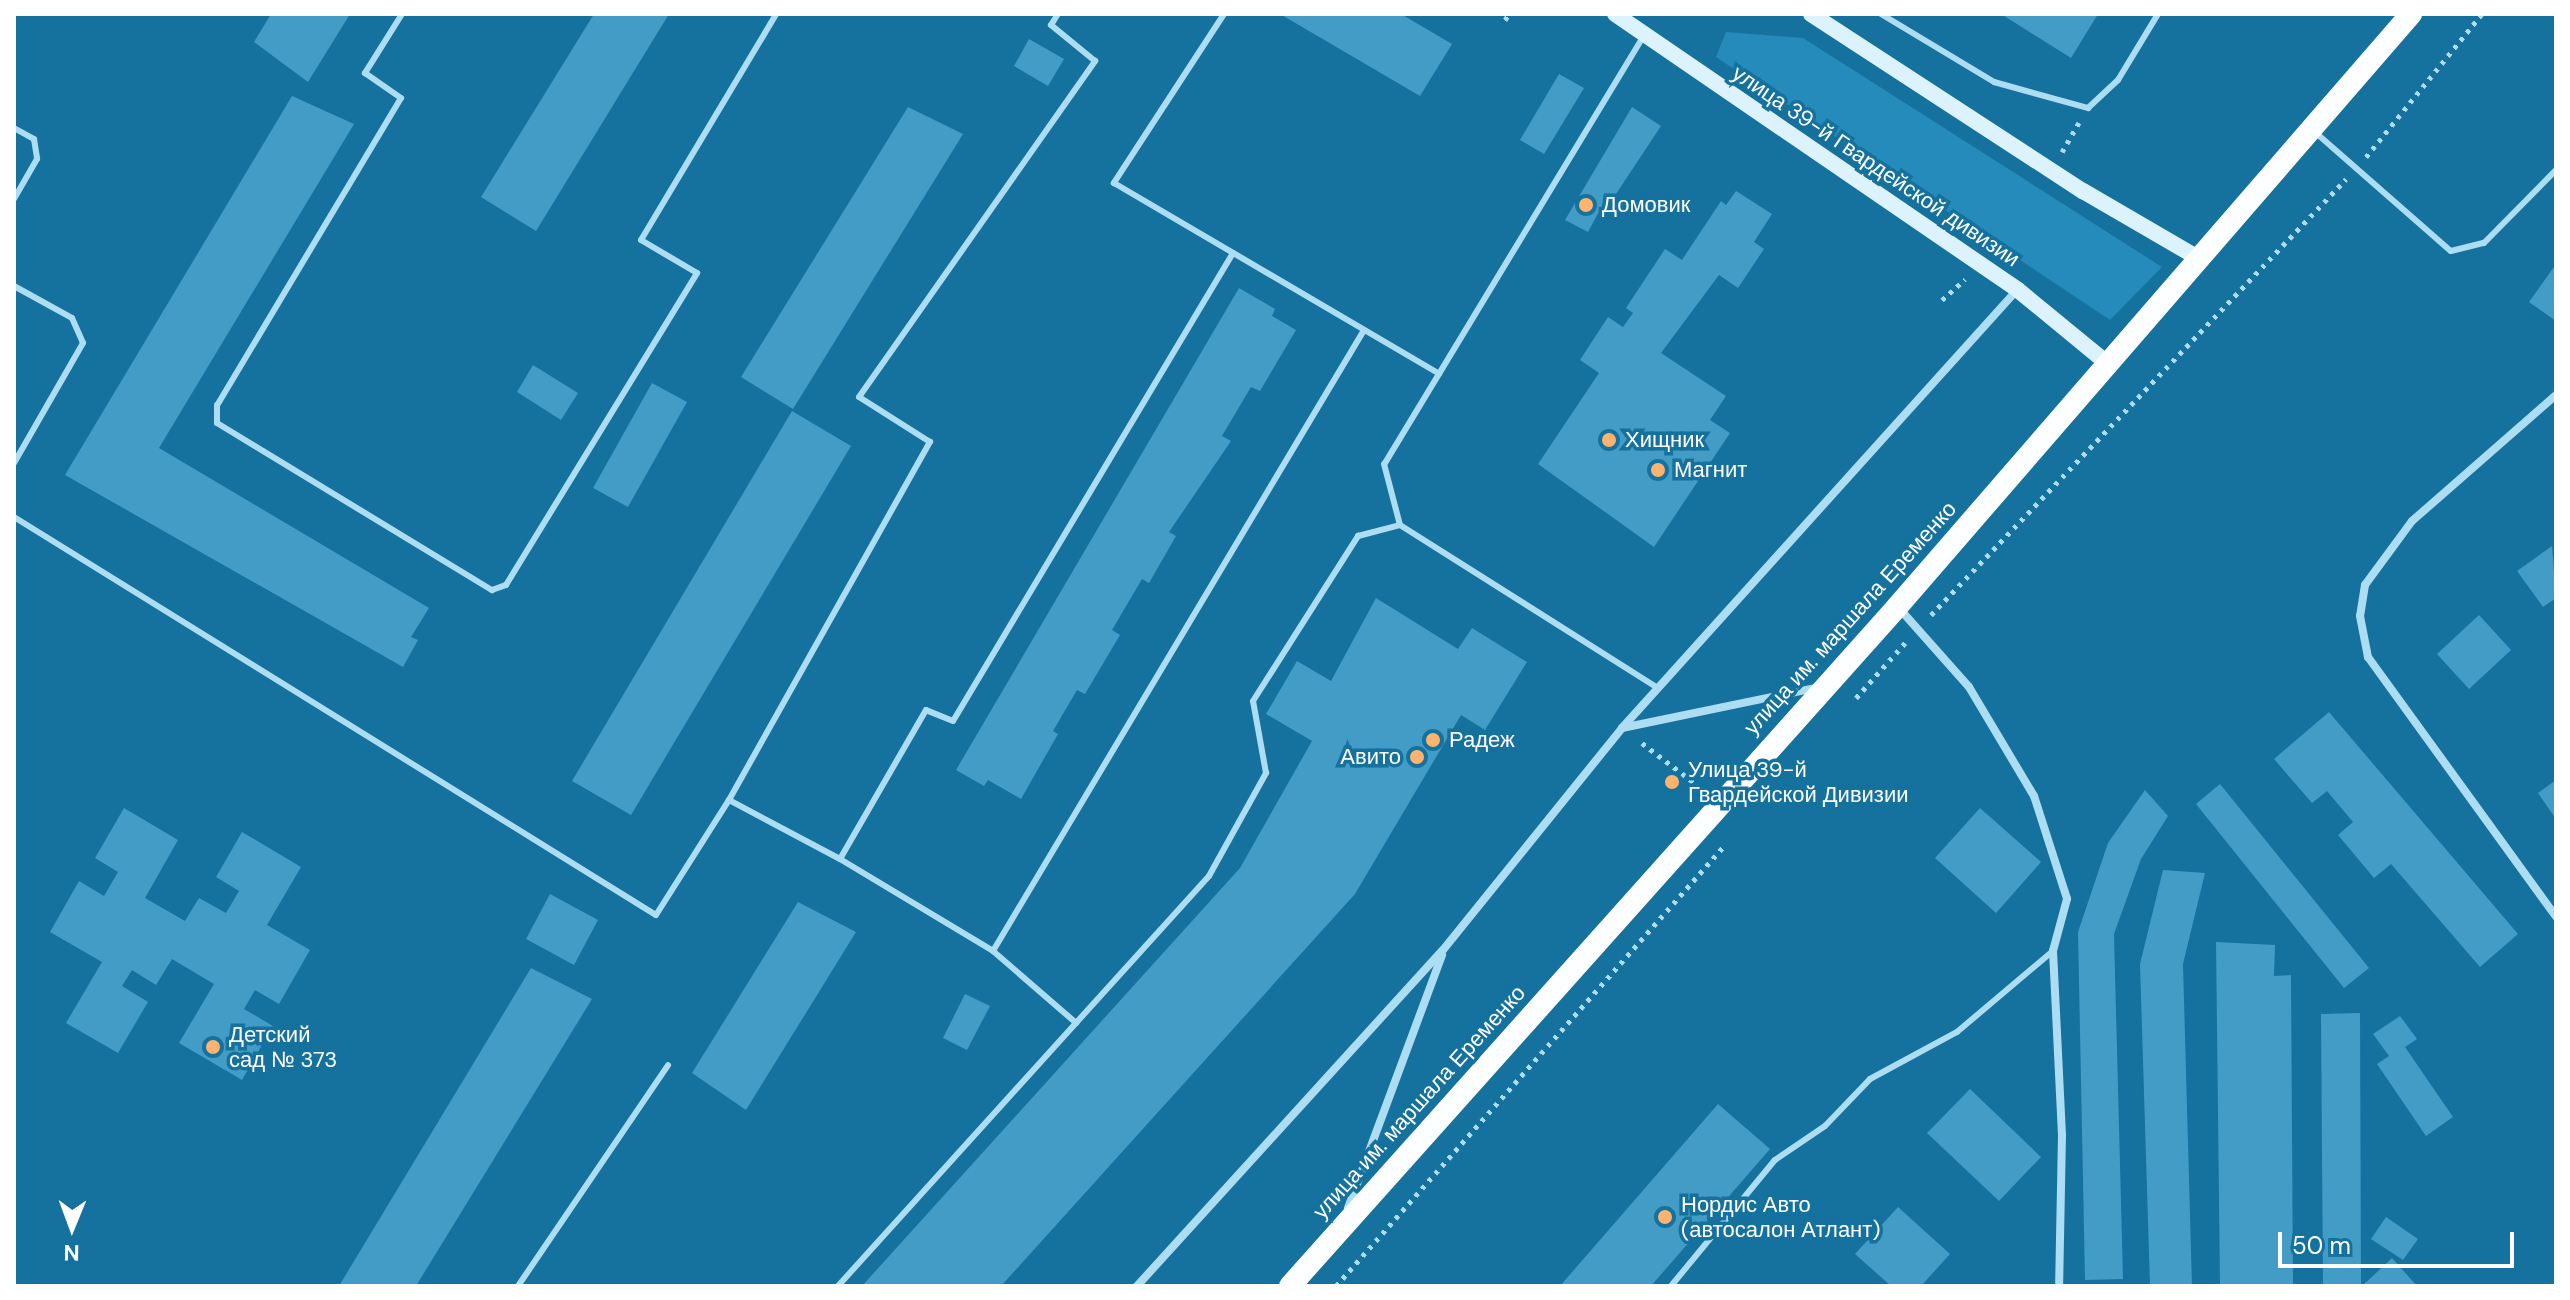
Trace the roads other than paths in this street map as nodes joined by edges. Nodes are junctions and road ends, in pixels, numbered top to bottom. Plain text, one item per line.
1 (402, 14) edge
2 (776, 14) edge
3 (1058, 14) edge
4 (1224, 14) edge
5 (1615, 14) edge
6 (1811, 14) edge
7 (1881, 14) edge
8 (2158, 14) edge
9 (2411, 14) edge
10 (1644, 34) junction
11 (14, 128) edge
12 (2313, 130) junction
13 (2556, 170) edge
14 (14, 199) edge
15 (1233, 253) junction
16 (2200, 259) junction
17 (14, 286) edge
18 (2018, 290) junction
19 (1364, 330) junction
20 (2107, 363) junction
21 (1439, 374) junction
22 (2556, 395) edge
23 (14, 463) edge
24 (14, 517) edge
25 (1400, 525) junction
26 (1897, 607) junction
27 (1825, 686) junction
28 (1658, 688) junction
29 (1622, 728) junction
30 (729, 800) junction
31 (840, 859) junction
32 (2556, 917) edge
33 (1443, 950) junction
34 (993, 951) junction
35 (2053, 951) junction
36 (1076, 1023) junction
37 (668, 1065) dead end
38 (1341, 1228) junction
39 (518, 1286) edge
40 (838, 1286) edge
41 (1137, 1286) edge
42 (1290, 1286) edge
43 (1671, 1286) edge
44 (2059, 1286) edge

1 - 2 lane
3 - 30 lane
4 - 15 lane
5 - 10 main road, улица 39-й Гвардейской дивизии
6 - 16 main road
7 - 8 lane
9 - 12 highway, улица им. маршала Еременко
10 - 18 main road, улица 39-й Гвардейской дивизии
10 - 21 lane
11 - 14 lane
12 - 13 lane
12 - 16 highway, улица им. маршала Еременко
15 - 19 lane
15 - 31 lane
16 - 20 highway, улица им. маршала Еременко
17 - 23 lane
18 - 20 main road, улица 39-й Гвардейской дивизии
18 - 28 street
19 - 21 lane
19 - 34 lane
20 - 26 highway, улица им. маршала Еременко
21 - 25 lane
22 - 32 street
24 - 30 lane
25 - 28 lane
25 - 36 lane
26 - 27 highway, улица им. маршала Еременко
26 - 35 street
27 - 29 street
27 - 38 highway, улица им. маршала Еременко
28 - 29 street
29 - 33 street
30 - 31 lane
31 - 34 lane
33 - 38 street
33 - 41 street
34 - 36 lane
35 - 43 lane
35 - 44 street
36 - 40 lane
37 - 39 lane
38 - 42 highway, улица им. маршала Еременко

